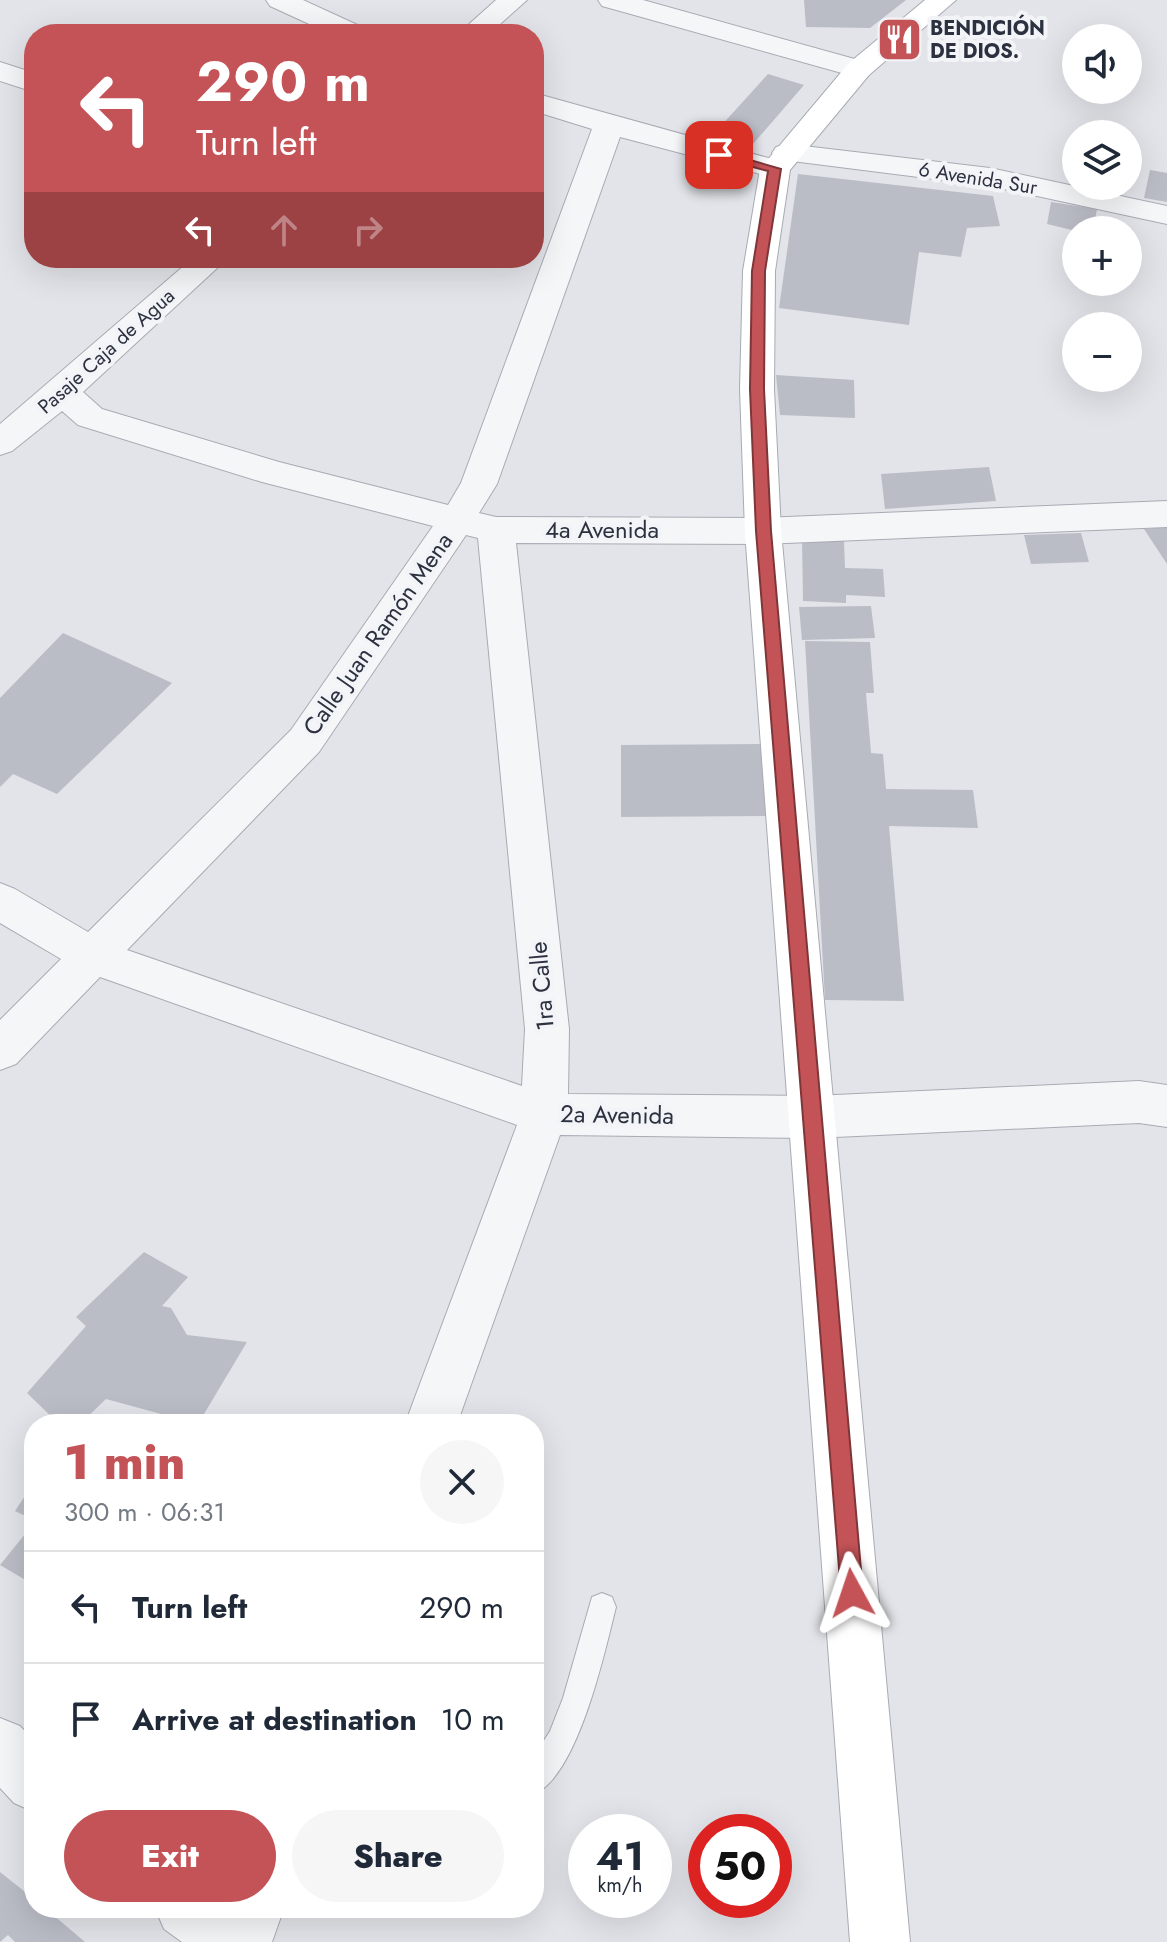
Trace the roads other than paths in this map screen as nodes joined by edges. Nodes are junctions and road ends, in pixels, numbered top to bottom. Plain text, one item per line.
1 (280, 0) edge
2 (513, 0) edge
3 (612, 0) edge
4 (942, 0) edge
5 (332, 24) edge
6 (484, 24) edge
7 (859, 69) junction
8 (0, 71) edge
9 (24, 79) edge
10 (544, 105) edge
11 (609, 125) junction
12 (781, 161) junction
13 (1167, 215) edge
14 (201, 268) edge
15 (62, 392) junction
16 (0, 443) edge
17 (1167, 514) edge
18 (476, 525) junction
19 (763, 531) junction
20 (0, 901) edge
21 (92, 956) junction
22 (0, 1050) edge
23 (1167, 1106) edge
24 (544, 1114) junction
25 (814, 1117) junction
26 (435, 1414) edge
27 (602, 1607) dead end
28 (0, 1746) edge
29 (544, 1768) edge
30 (24, 1772) edge
31 (199, 1918) edge
32 (250, 1918) edge
33 (232, 1942) edge
34 (242, 1942) edge
35 (880, 1942) edge

1 - 5 street
2 - 6 street
3 - 7 street
4 - 7 main road
7 - 12 main road
8 - 9 street
10 - 11 street, 6 Avenida Sur
11 - 12 street, 6 Avenida Sur
11 - 18 street, Calle Juan Ramón Mena
12 - 13 street, 6 Avenida Sur
12 - 19 main road
14 - 15 street, Pasaje Caja de Agua
15 - 16 street, Pasaje Caja de Agua
15 - 18 street, 4a Avenida
17 - 19 street, 4a Avenida
18 - 19 street, 4a Avenida
18 - 21 street, Calle Juan Ramón Mena
18 - 24 street, 1ra Calle
19 - 25 main road
20 - 21 street, 2a Avenida
21 - 22 street, Calle Juan Ramón Mena
21 - 24 street, 2a Avenida
23 - 25 street, 2a Avenida
24 - 25 street, 2a Avenida
24 - 26 street, 1ra Calle
25 - 35 main road
27 - 29 lane
28 - 30 street
31 - 33 street
32 - 34 street

